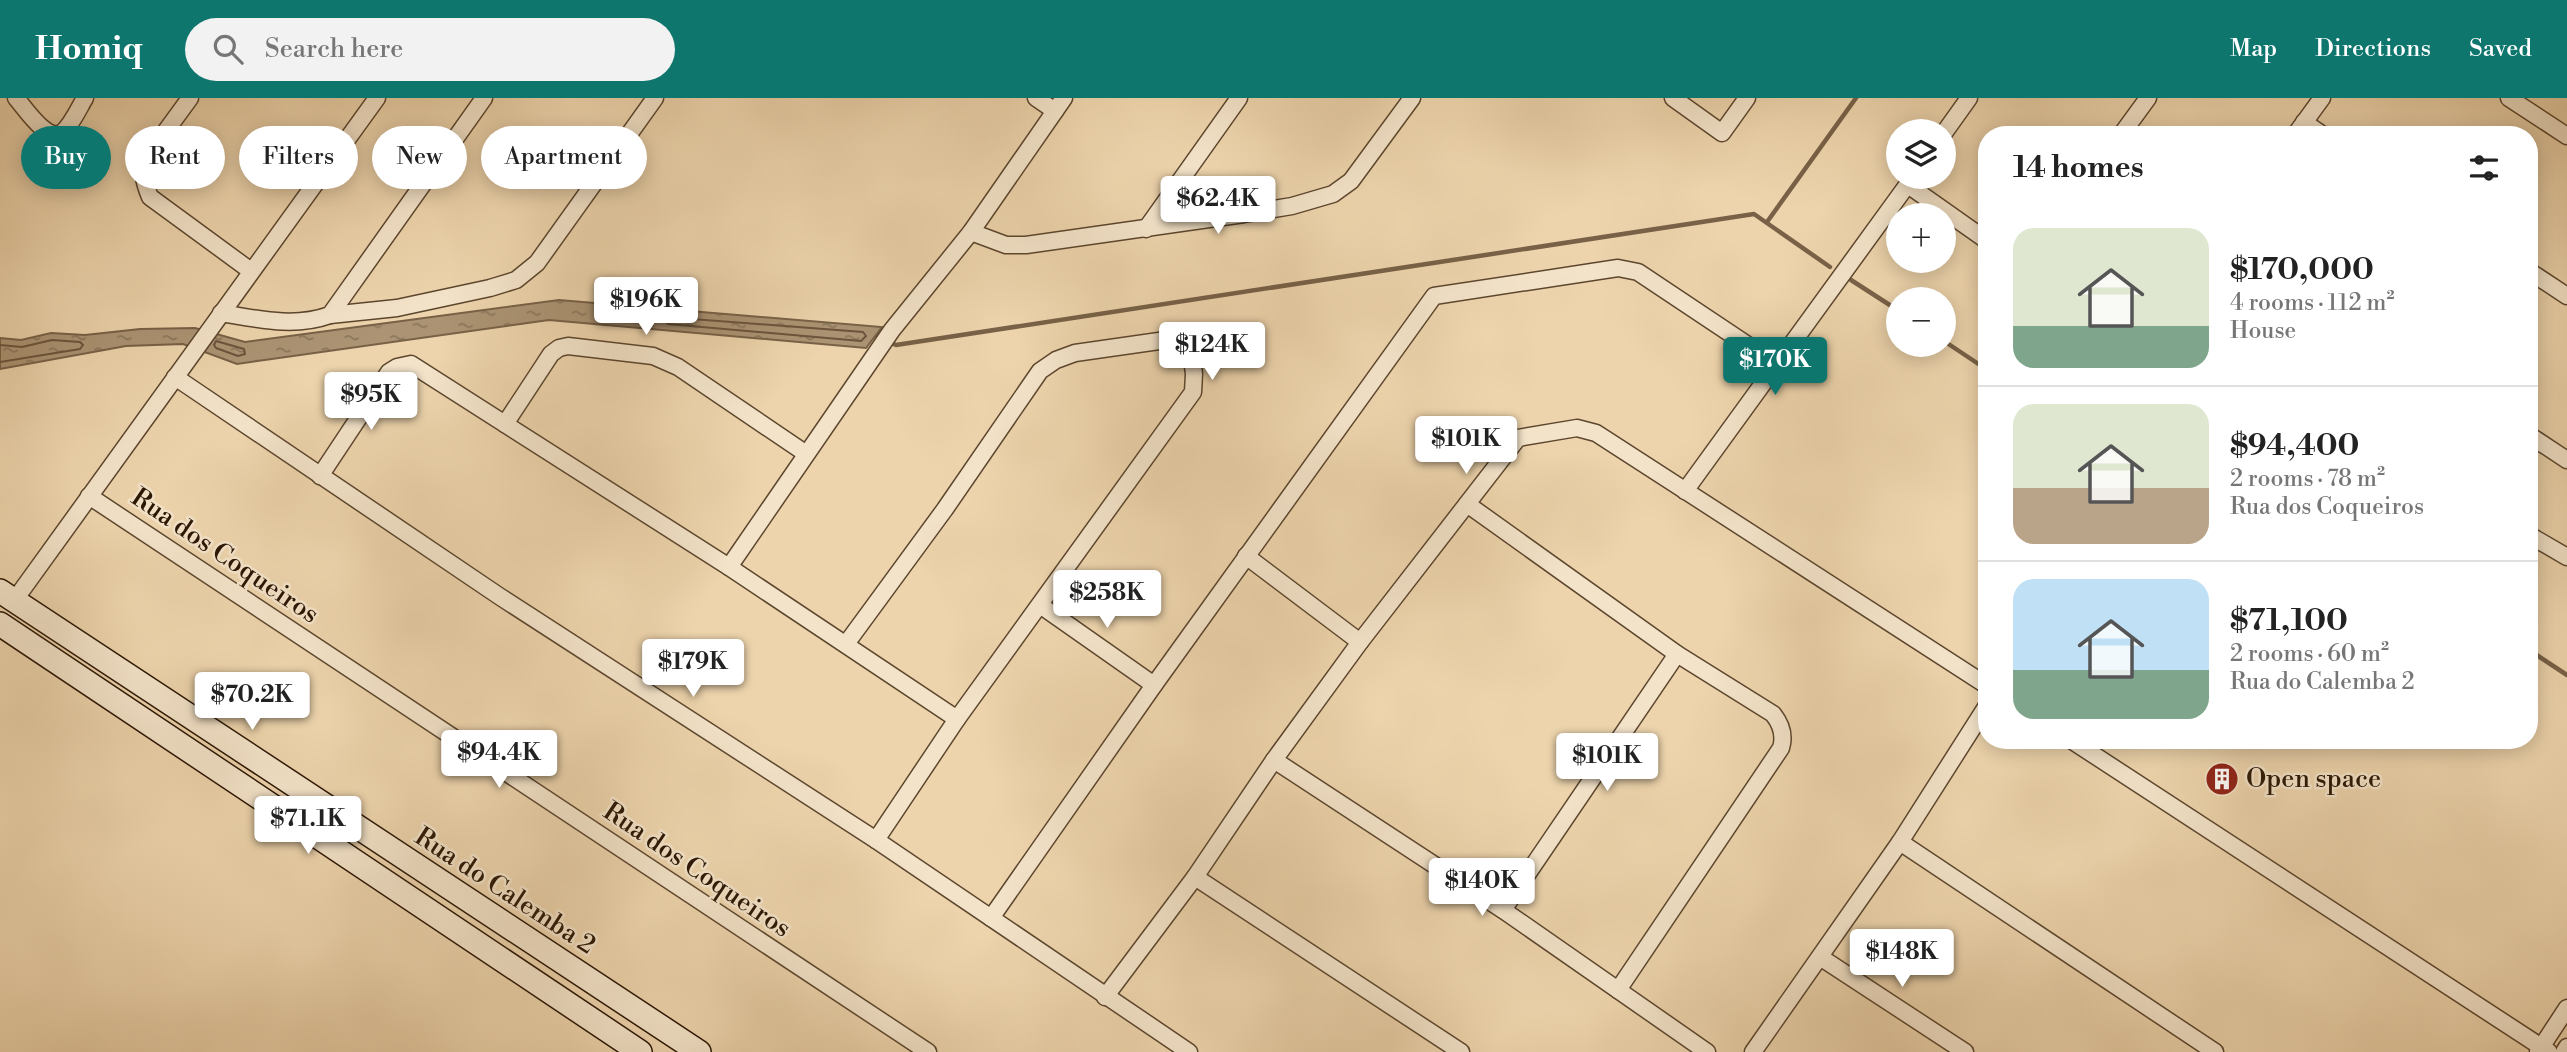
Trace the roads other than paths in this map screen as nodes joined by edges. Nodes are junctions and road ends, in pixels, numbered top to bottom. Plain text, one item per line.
1 (16, 98) edge
2 (85, 98) edge
3 (190, 98) edge
4 (377, 98) edge
5 (484, 98) edge
6 (655, 98) edge
7 (1036, 98) edge
8 (1239, 98) edge
9 (1412, 98) edge
10 (1673, 98) edge
11 (1747, 98) edge
12 (1969, 98) edge
13 (2148, 98) edge
14 (2322, 98) edge
15 (2509, 98) edge
16 (1059, 105) edge
17 (1954, 119) edge
18 (2128, 126) edge
19 (2301, 126) edge
20 (2567, 136) edge
21 (1905, 189) edge
22 (1921, 189) edge
23 (1146, 229) junction
24 (971, 232) junction
25 (1978, 234) edge
26 (251, 271) junction
27 (2538, 277) edge
28 (2567, 296) edge
29 (221, 313) junction
30 (330, 315) junction
31 (1776, 364) junction
32 (175, 377) junction
33 (505, 424) junction
34 (2538, 441) edge
35 (805, 453) junction
36 (2567, 460) edge
37 (320, 476) junction
38 (1685, 491) junction
39 (89, 496) junction
40 (1467, 504) junction
41 (2538, 539) edge
42 (2564, 549) edge
43 (1246, 556) junction
44 (729, 567) junction
45 (7, 596) edge
46 (1040, 606) junction
47 (0, 624) edge
48 (1360, 642) junction
49 (846, 644) junction
50 (1677, 654) junction
51 (1978, 680) edge
52 (1154, 685) junction
53 (957, 719) junction
54 (1978, 720) edge
55 (2085, 749) edge
56 (1274, 760) junction
57 (876, 840) junction
58 (1900, 842) junction
59 (1195, 877) junction
60 (1503, 910) junction
61 (991, 918) junction
62 (1820, 957) junction
63 (1618, 990) junction
64 (1105, 997) junction
65 (2567, 1008) edge
66 (2567, 1047) edge
67 (2543, 1050) edge
68 (640, 1052) edge
69 (699, 1052) edge
70 (928, 1052) edge
71 (1189, 1052) edge
72 (1461, 1052) edge
73 (1707, 1052) edge
74 (1753, 1052) edge
75 (1965, 1052) edge
76 (2215, 1052) edge
77 (2564, 1052) edge

1 - 2 street
3 - 26 street
4 - 26 street
5 - 30 street
6 - 30 street
7 - 16 street
8 - 23 street
9 - 23 street
10 - 11 street
12 - 17 street
13 - 18 street
14 - 19 street
15 - 20 street
16 - 24 street
21 - 31 street
22 - 25 street
23 - 24 street
24 - 35 street
26 - 29 street
27 - 28 street
29 - 30 street
29 - 32 street
31 - 38 street
31 - 43 street
32 - 37 street
32 - 39 street
33 - 35 street
33 - 37 street
33 - 44 street
34 - 36 street
35 - 44 street
37 - 57 street
38 - 40 street
38 - 51 street
39 - 45 street
39 - 70 street, Rua dos Coqueiros
40 - 48 street
40 - 50 street
41 - 42 street
43 - 48 street
43 - 52 street
44 - 49 street
45 - 69 main road, Rua do Calemba 2
46 - 49 street
46 - 52 street
46 - 53 street
47 - 68 main road
48 - 56 street
49 - 53 street
50 - 60 street
50 - 63 street
52 - 61 street
53 - 57 street
54 - 58 street
55 - 67 street
56 - 59 street
56 - 60 street
57 - 61 street
58 - 62 street
58 - 76 street
59 - 64 street
59 - 72 street
60 - 63 street
61 - 64 street
62 - 74 street
62 - 75 street
63 - 73 street
64 - 71 street
65 - 67 street
66 - 77 street

